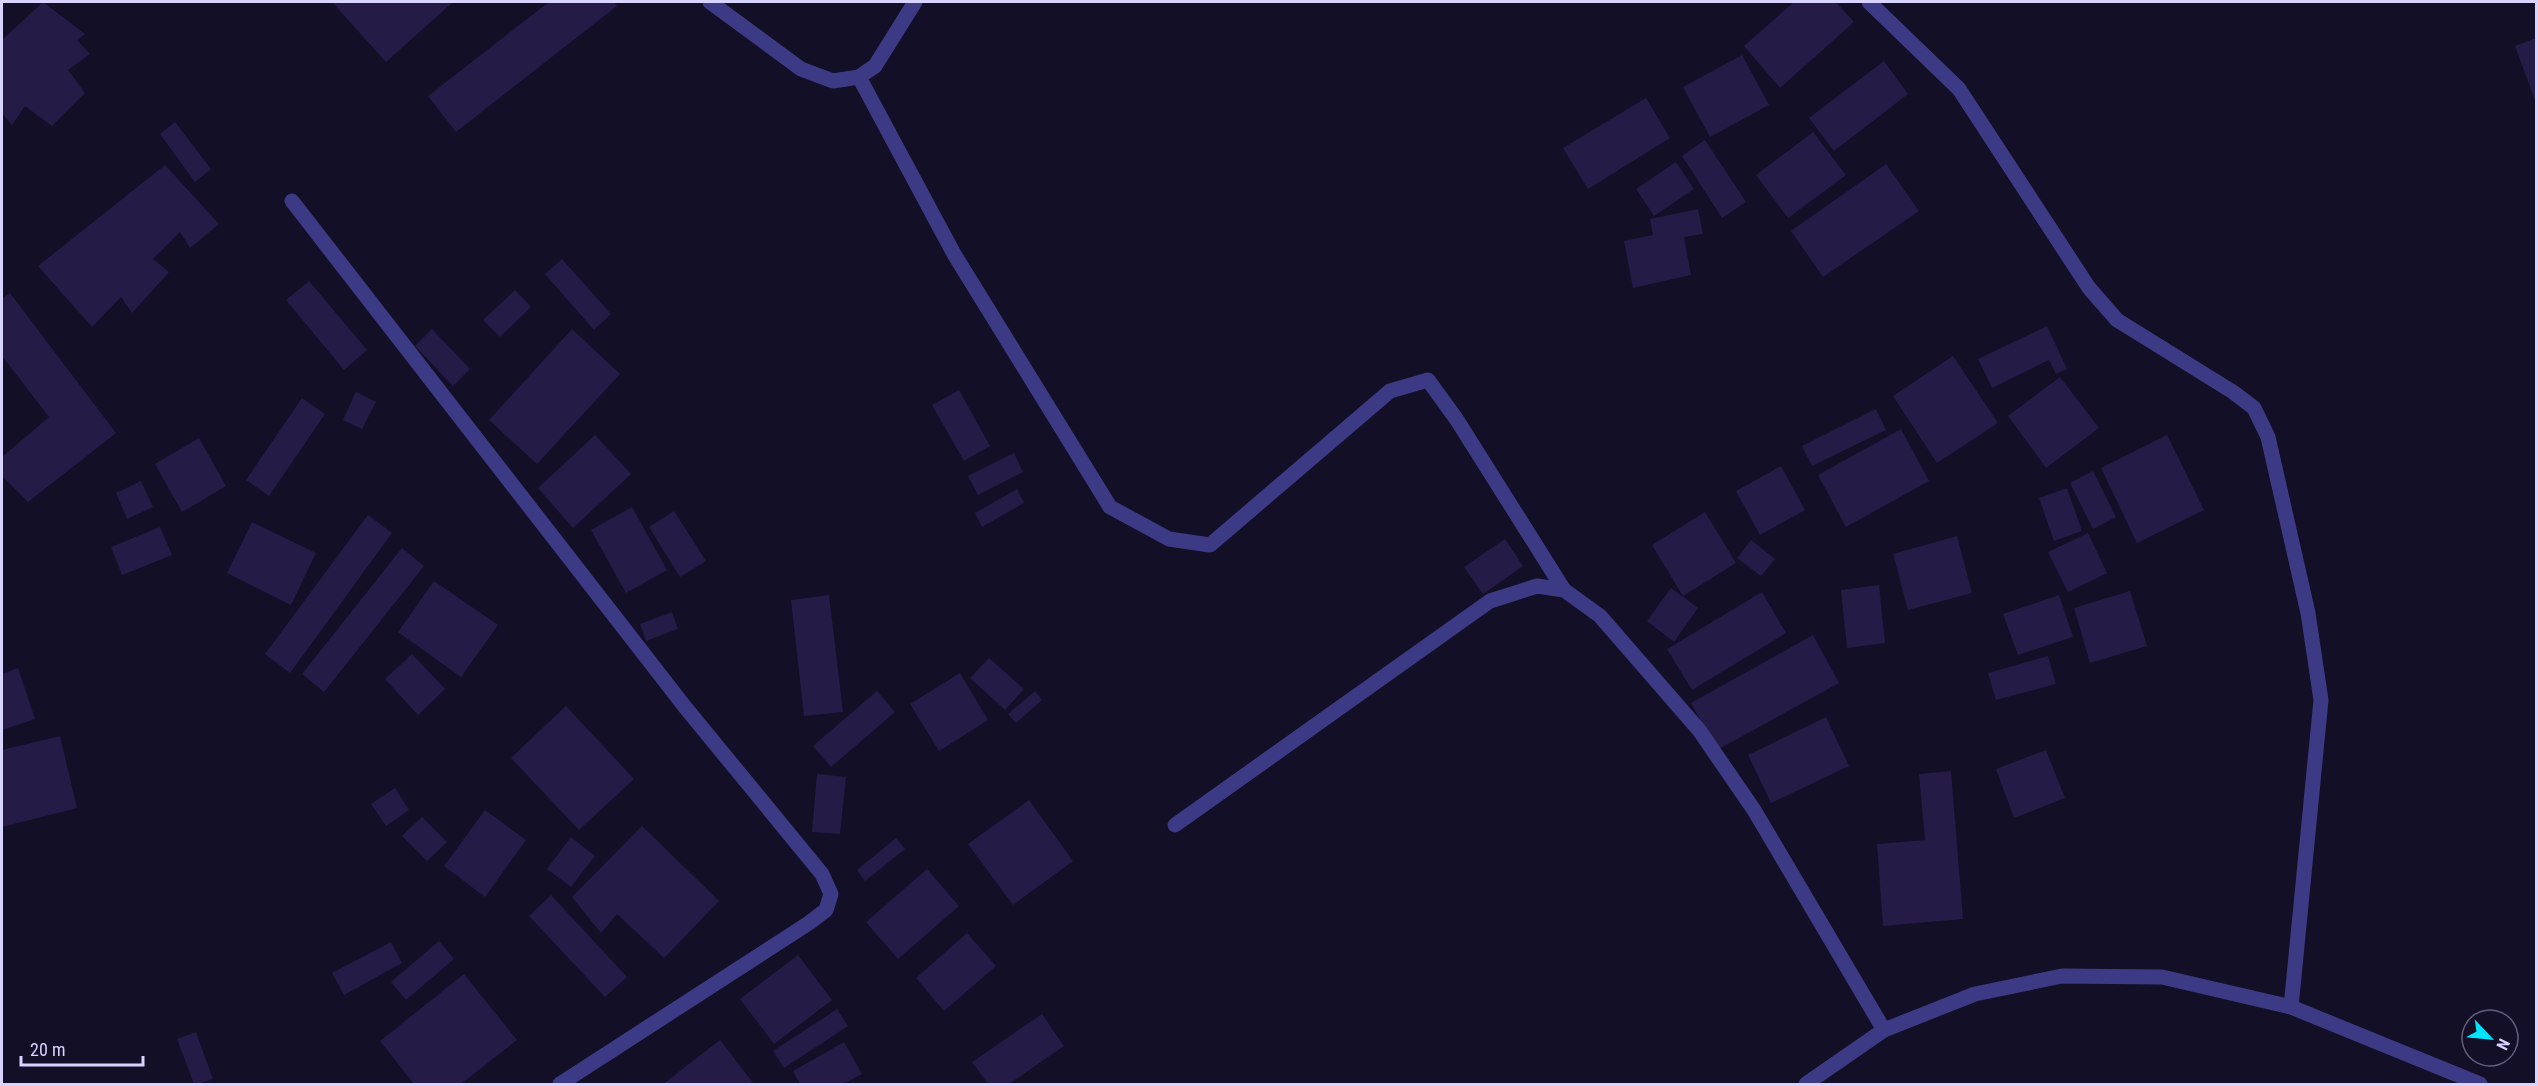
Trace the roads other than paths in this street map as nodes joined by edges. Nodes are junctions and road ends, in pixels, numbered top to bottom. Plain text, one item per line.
1 (710, 2) edge
2 (915, 2) edge
3 (1869, 2) edge
4 (859, 77) junction
5 (292, 201) dead end
6 (1564, 590) junction
7 (1175, 825) dead end
8 (2290, 1007) junction
9 (1884, 1030) junction
10 (560, 1084) edge
11 (1806, 1084) edge
12 (2480, 1084) edge

1 - 4 street
2 - 4 street
3 - 8 street
4 - 6 street
5 - 10 street
6 - 7 street
6 - 9 street
8 - 9 street
8 - 12 street
9 - 11 street

